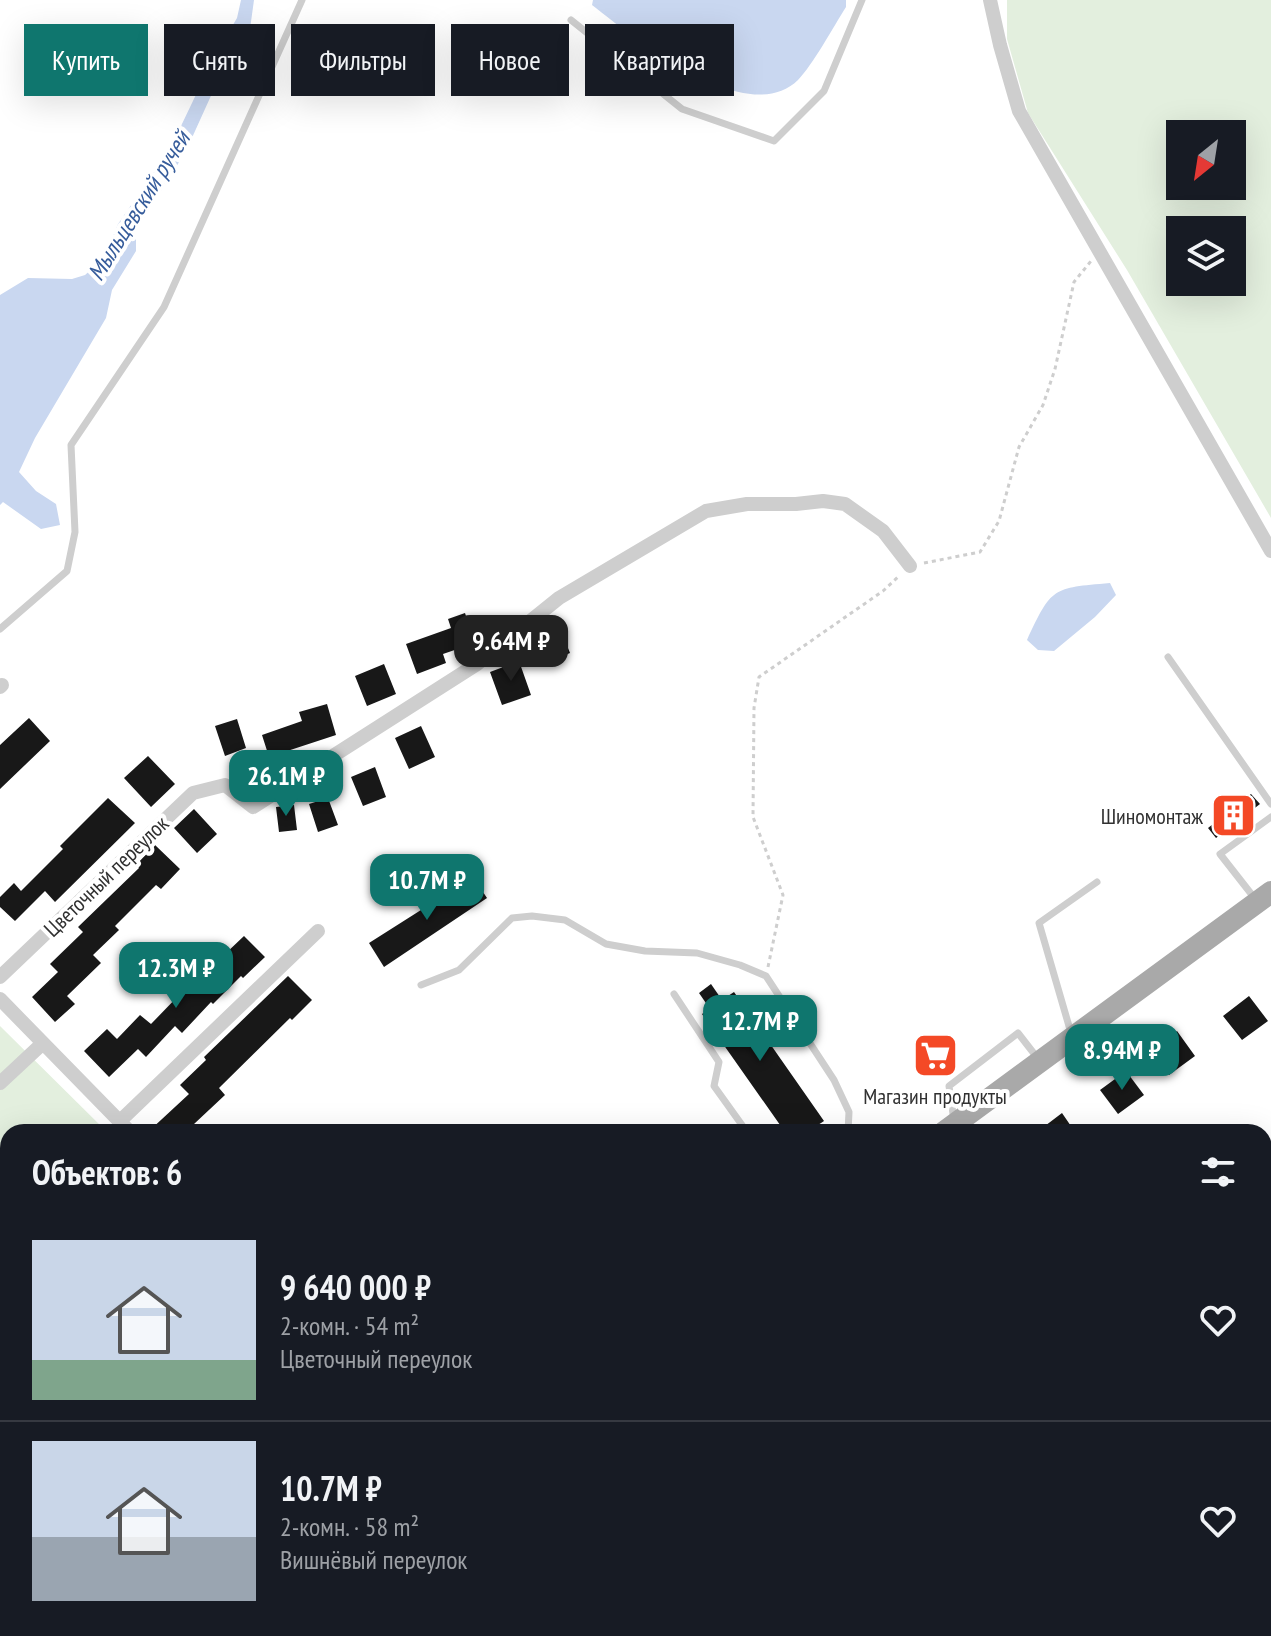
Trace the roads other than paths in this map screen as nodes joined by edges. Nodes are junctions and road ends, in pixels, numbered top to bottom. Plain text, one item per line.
1 (302, 0) edge
2 (862, 0) edge
3 (990, 0) edge
4 (571, 20) dead end
5 (1271, 551) edge
6 (910, 566) road end
7 (0, 629) edge
8 (1168, 657) dead end
9 (1271, 804) edge
10 (1271, 817) edge
11 (1097, 882) dead end
12 (1264, 897) edge
13 (318, 931) dead end
14 (0, 977) edge
15 (421, 985) dead end
16 (674, 994) dead end
17 (0, 999) edge
18 (1072, 1038) junction
19 (43, 1043) junction
20 (1040, 1061) junction
21 (0, 1083) edge
22 (123, 1124) edge
23 (127, 1124) edge
24 (741, 1124) edge
25 (848, 1124) edge
26 (949, 1124) edge
27 (954, 1124) edge

1 - 7 lane
2 - 4 lane
3 - 5 street
6 - 14 street, Цветочный переулок
8 - 9 lane
10 - 12 lane
11 - 18 lane
12 - 18 main road
13 - 23 street
15 - 25 lane
16 - 24 lane
17 - 19 street
18 - 20 main road
19 - 21 street
19 - 22 street
20 - 26 lane
20 - 27 main road

